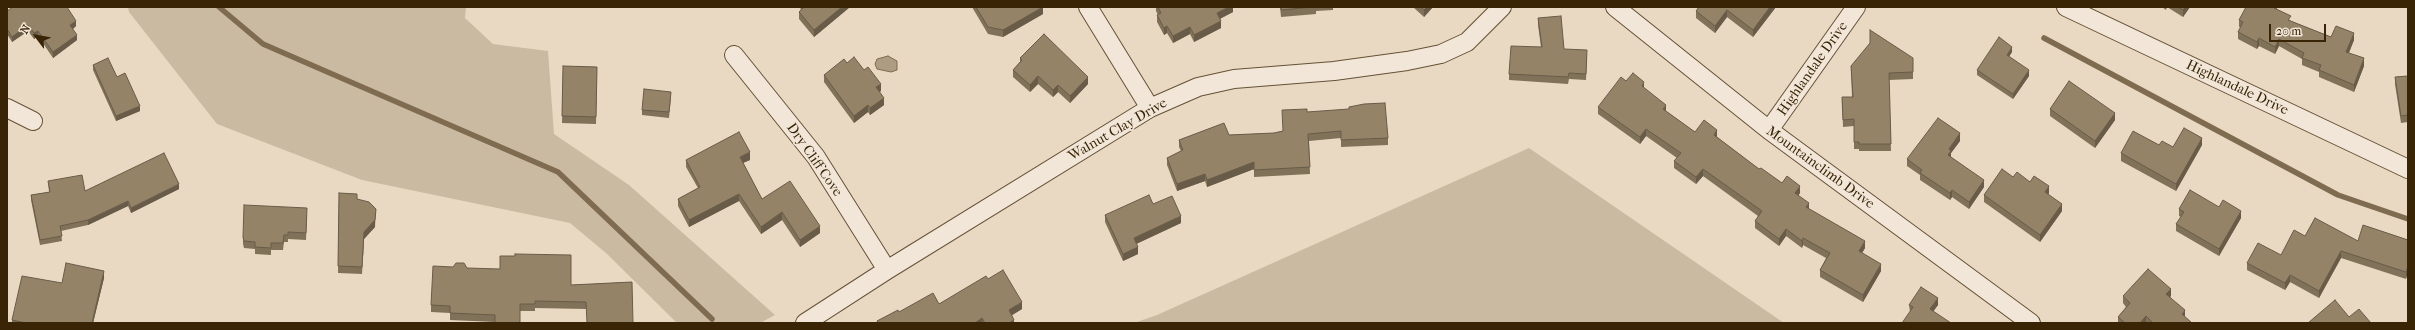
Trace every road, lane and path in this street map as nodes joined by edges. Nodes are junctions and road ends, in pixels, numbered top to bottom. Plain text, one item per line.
1 (1088, 7) edge
2 (1502, 7) edge
3 (1615, 7) edge
4 (1856, 7) edge
5 (2066, 7) edge
6 (734, 55) dead end
7 (7, 108) edge
8 (1150, 108) junction
9 (33, 121) dead end
10 (1769, 130) junction
11 (2408, 169) edge
12 (886, 270) junction
13 (805, 323) edge
14 (2031, 323) edge

1 - 8 street
2 - 8 street, Walnut Clay Drive
3 - 10 street, Mountainclimb Drive
4 - 10 street, Highlandale Drive
5 - 11 street, Highlandale Drive
6 - 12 street, Dry Cliff Cove
7 - 9 street
8 - 12 street, Walnut Clay Drive
10 - 14 street, Mountainclimb Drive
12 - 13 street, Walnut Clay Drive

